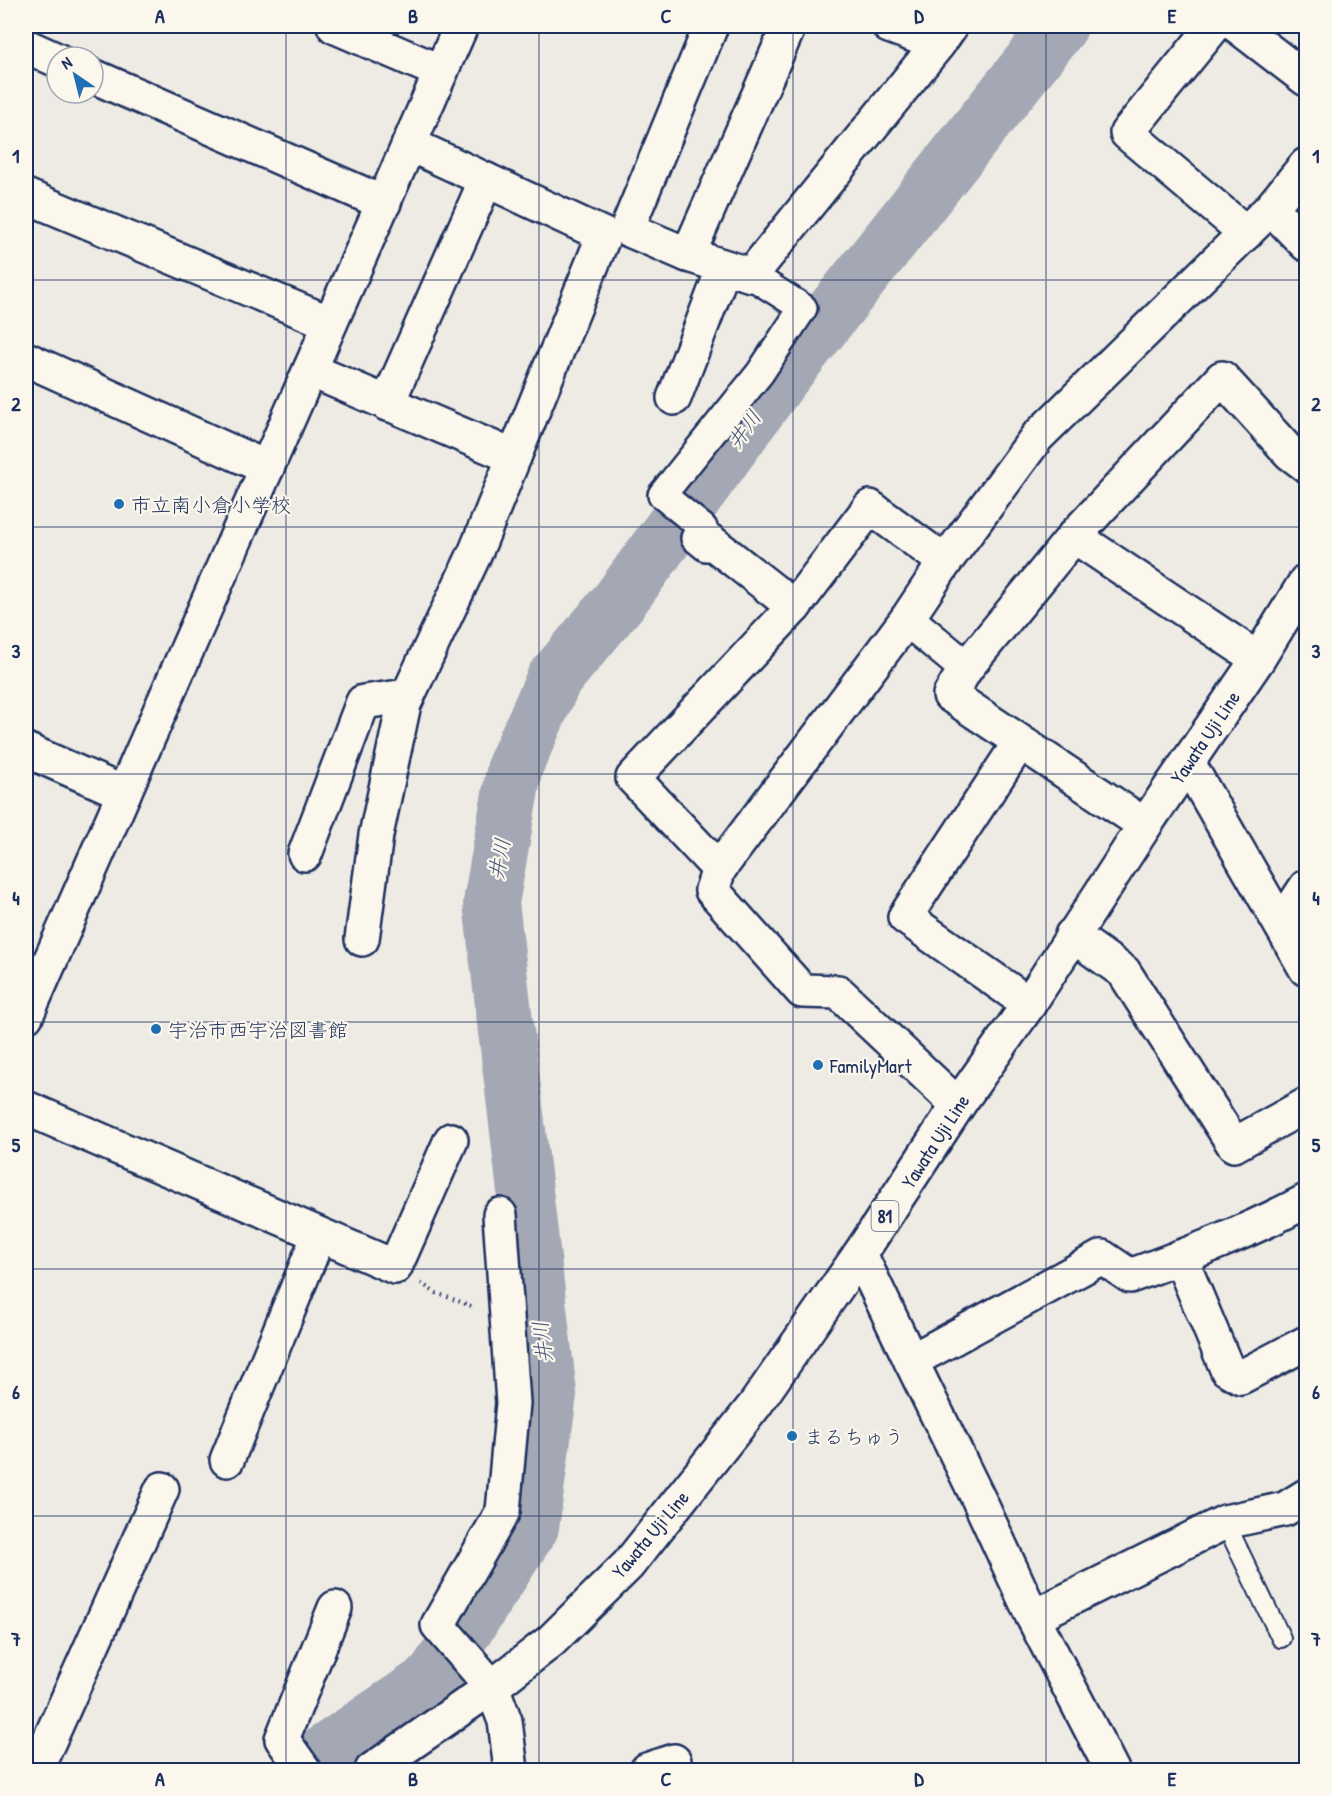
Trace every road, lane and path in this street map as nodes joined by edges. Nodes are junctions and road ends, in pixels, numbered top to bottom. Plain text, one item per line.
1 (334, 26) edge
2 (461, 26) edge
3 (711, 26) edge
4 (789, 26) edge
5 (889, 26) edge
6 (1214, 26) edge
7 (1238, 26) edge
8 (944, 35) edge
9 (26, 46) edge
10 (45, 55) edge
11 (441, 72) junction
12 (1306, 79) edge
13 (105, 81) edge
14 (409, 144) junction
15 (1306, 165) edge
16 (486, 180) junction
17 (26, 196) edge
18 (384, 203) junction
19 (1271, 208) junction
20 (616, 232) junction
21 (1246, 233) junction
22 (1306, 244) edge
23 (688, 255) junction
24 (737, 271) junction
25 (330, 323) junction
26 (26, 359) edge
27 (310, 370) junction
28 (674, 398) dead end
29 (387, 404) junction
30 (514, 457) junction
31 (1306, 465) edge
32 (267, 468) junction
33 (707, 534) joint
34 (1074, 536) junction
35 (945, 562) junction
36 (1306, 581) edge
37 (794, 607) junction
38 (907, 619) junction
39 (1258, 659) junction
40 (966, 668) junction
41 (407, 696) junction
42 (1020, 741) junction
43 (26, 750) edge
44 (1188, 763) junction
45 (124, 793) junction
46 (1144, 825) junction
47 (305, 854) dead end
48 (719, 869) junction
49 (1306, 887) edge
50 (1281, 925) junction
51 (1072, 935) junction
52 (362, 939) dead end
53 (1306, 969) edge
54 (1029, 1004) junction
55 (26, 1016) edge
56 (958, 1105) junction
57 (1306, 1105) edge
58 (26, 1108) edge
59 (451, 1140) dead end
60 (1306, 1201) edge
61 (500, 1215) dead end
62 (319, 1235) junction
63 (860, 1254) junction
64 (1180, 1257) junction
65 (395, 1267) junction
66 (507, 1320) junction
67 (1306, 1343) edge
68 (911, 1362) junction
69 (227, 1460) dead end
70 (162, 1489) dead end
71 (1306, 1496) edge
72 (1225, 1522) junction
73 (335, 1608) dead end
74 (1033, 1617) junction
75 (1281, 1638) dead end
76 (484, 1677) junction
77 (36, 1770) edge
78 (304, 1770) edge
79 (372, 1770) edge
80 (512, 1770) edge
81 (1112, 1770) edge

1 - 11 street
2 - 11 street
3 - 20 street
4 - 23 street
5 - 8 street
6 - 21 street
7 - 12 street
8 - 24 street
9 - 10 street
11 - 14 street
13 - 18 street
14 - 16 street
14 - 18 street
15 - 19 street
16 - 20 street
16 - 29 street
17 - 25 street
18 - 25 street
19 - 21 street
19 - 22 street
20 - 23 street
20 - 30 street
21 - 35 street
23 - 24 street
24 - 28 street
24 - 33 street
25 - 27 street
26 - 32 street
27 - 29 street
27 - 32 street
29 - 30 street
30 - 41 street
31 - 34 street
32 - 45 street
33 - 37 street
34 - 39 street
34 - 40 street
35 - 37 street
35 - 38 street
36 - 39 street, Yawata Uji Line / 81
37 - 48 street
38 - 40 street
38 - 48 street
39 - 44 street, Yawata Uji Line / 81
40 - 42 street
41 - 47 street
41 - 52 street
42 - 46 street
42 - 54 street
43 - 45 street
44 - 46 street, Yawata Uji Line / 81
44 - 50 street
45 - 55 street
46 - 51 street, Yawata Uji Line / 81
48 - 56 street
49 - 50 street
50 - 53 street
51 - 54 street, Yawata Uji Line / 81
51 - 57 street
54 - 56 street, Yawata Uji Line / 81
56 - 63 street, Yawata Uji Line / 81
58 - 62 street
59 - 65 street
60 - 64 street
61 - 66 street
62 - 65 street
62 - 69 street
63 - 68 street
63 - 76 street, Yawata Uji Line / 81
64 - 67 street
64 - 68 street
65 - 66 path
66 - 76 street
68 - 74 street
70 - 77 street
71 - 72 street
72 - 74 street
72 - 75 lane
73 - 78 street
74 - 81 street
76 - 79 street, Yawata Uji Line / 81
76 - 80 street

